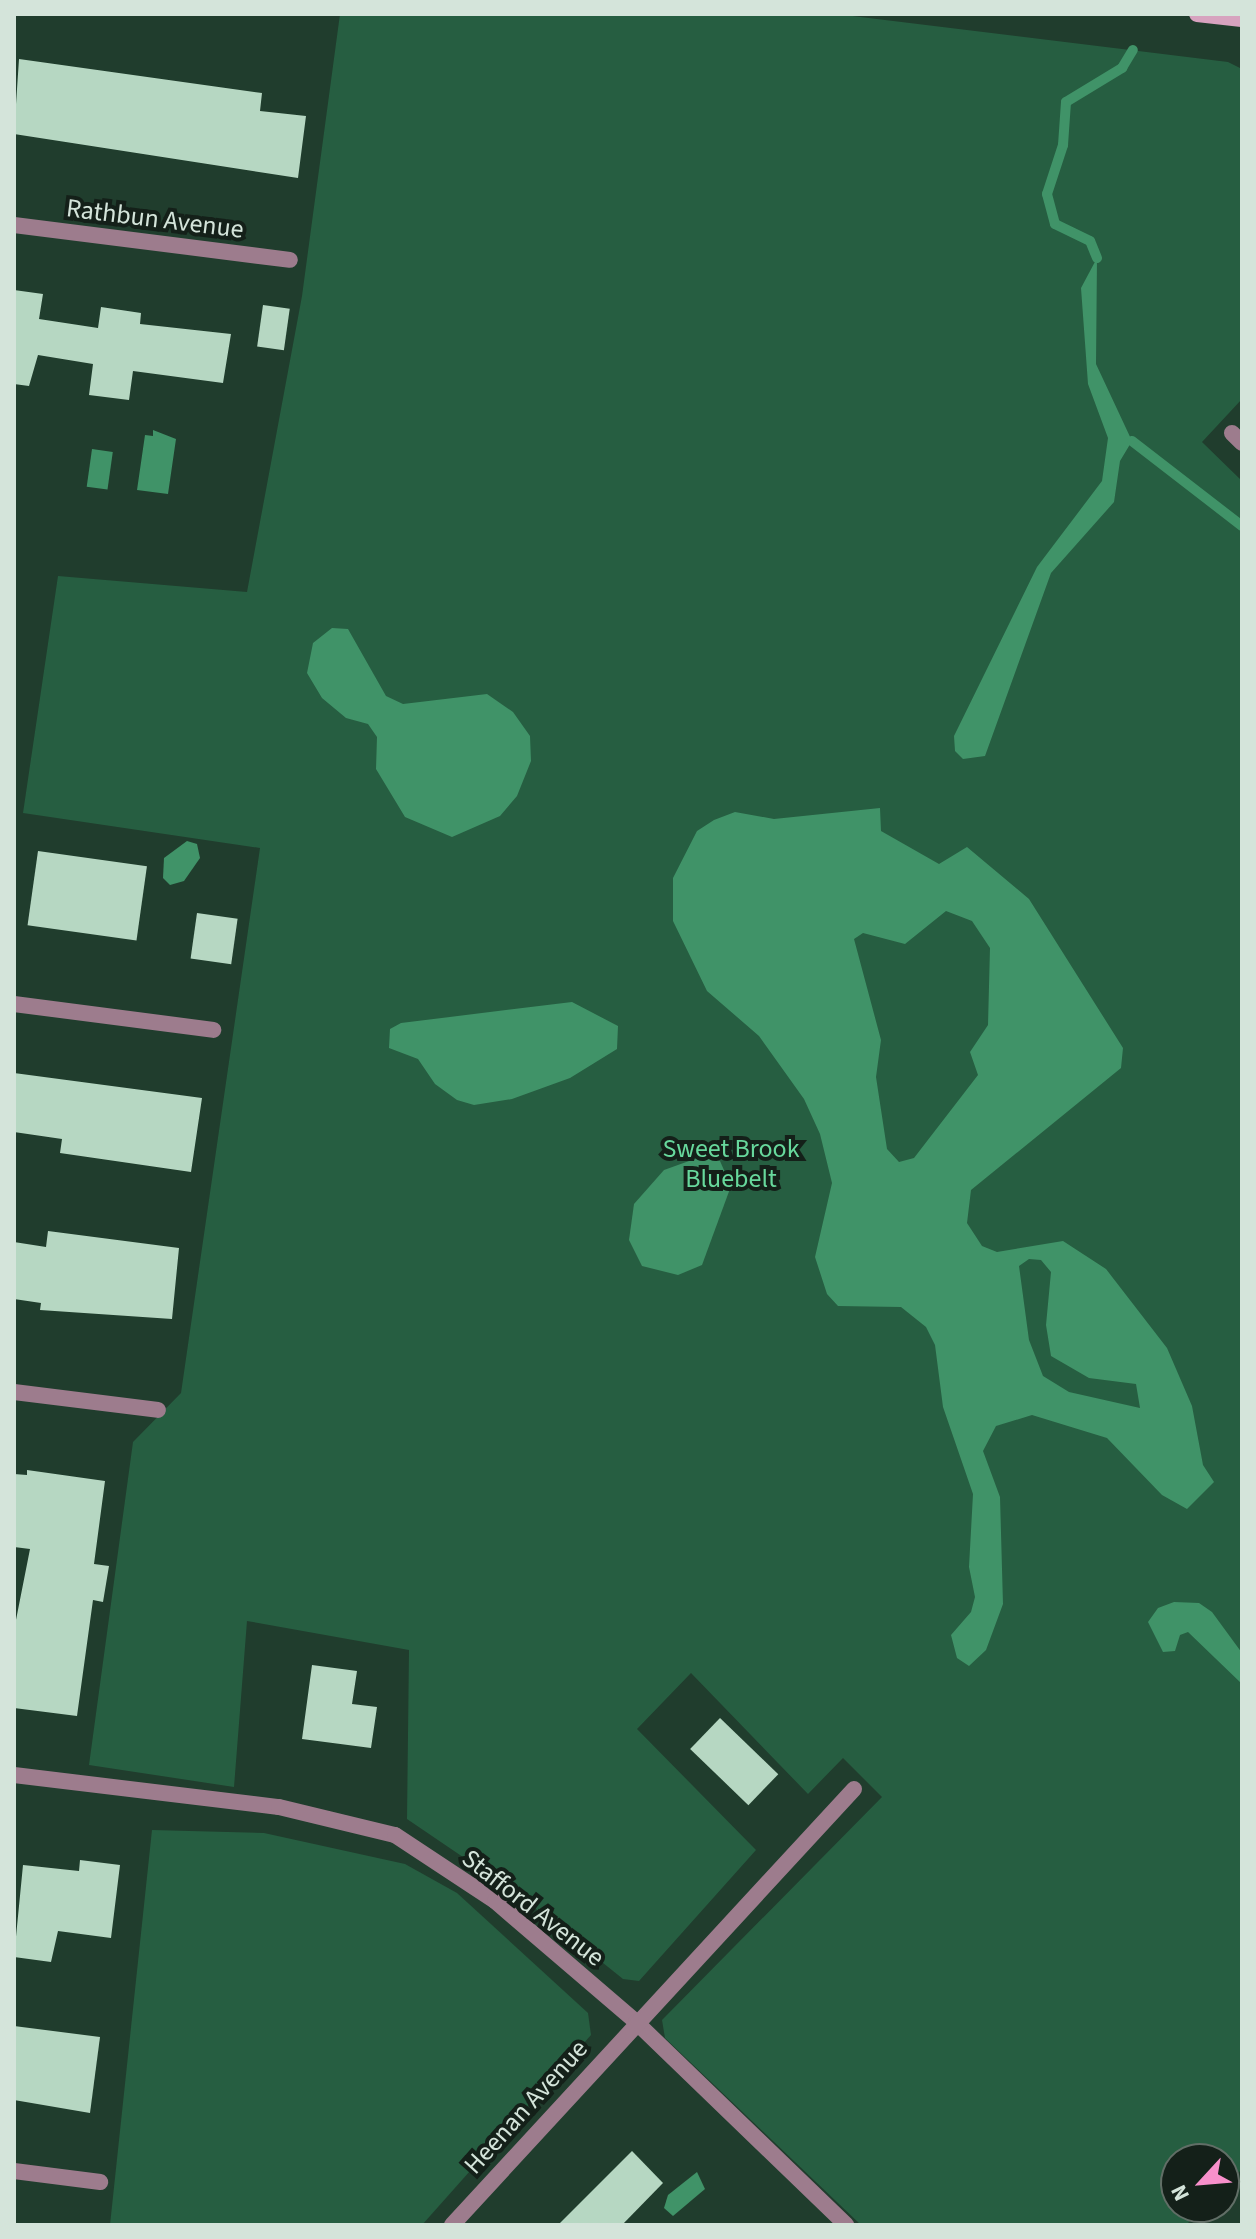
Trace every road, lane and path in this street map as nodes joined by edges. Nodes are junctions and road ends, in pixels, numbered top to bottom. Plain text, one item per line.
1 (1197, 14) edge
2 (1242, 19) edge
3 (14, 225) edge
4 (290, 260) dead end
5 (14, 1004) edge
6 (213, 1030) dead end
7 (14, 1392) edge
8 (158, 1410) dead end
9 (14, 1775) edge
10 (854, 1789) dead end
11 (636, 2022) junction
12 (14, 2171) edge
13 (100, 2182) dead end
14 (452, 2225) edge
15 (846, 2225) edge

1 - 2 main road
3 - 4 street, Rathbun Avenue
5 - 6 street
7 - 8 street
9 - 11 street, Stafford Avenue
10 - 11 street, Heenan Avenue
11 - 14 street, Heenan Avenue
11 - 15 street, Stafford Avenue
12 - 13 street

